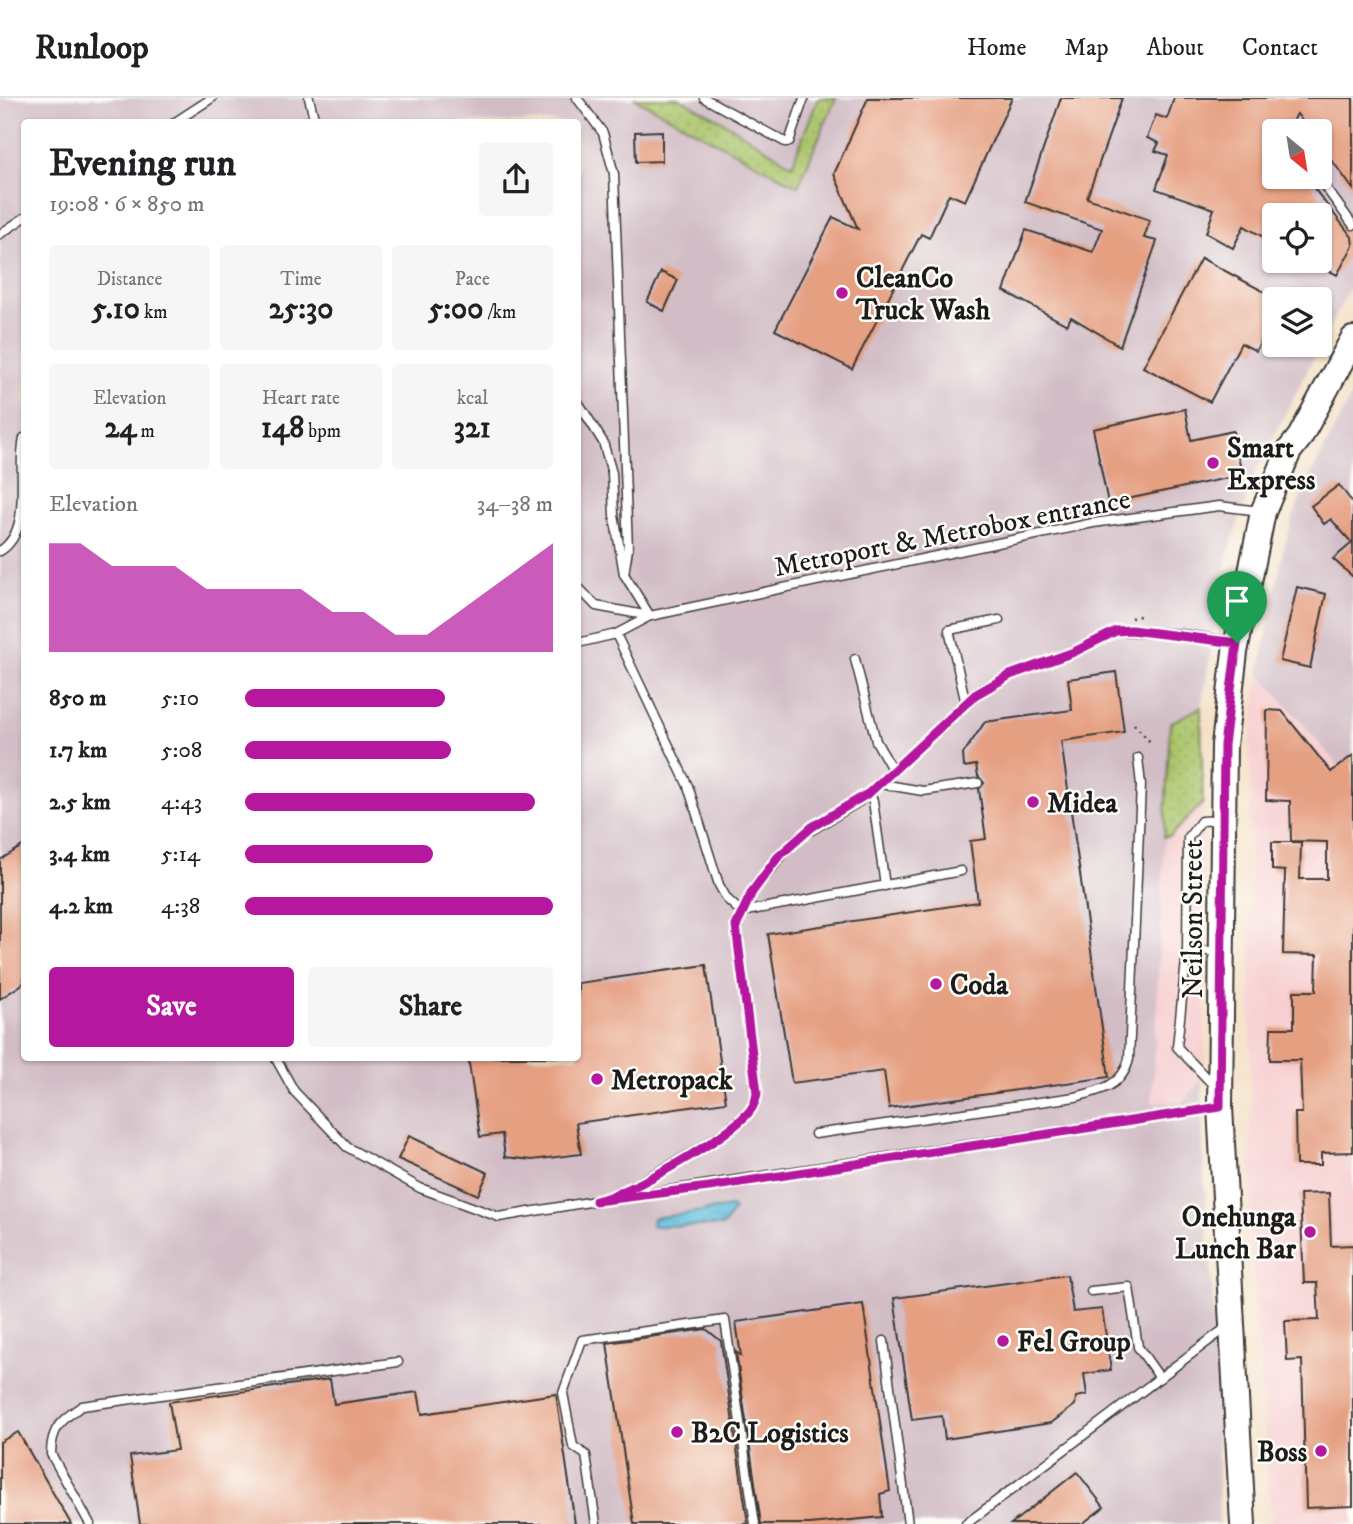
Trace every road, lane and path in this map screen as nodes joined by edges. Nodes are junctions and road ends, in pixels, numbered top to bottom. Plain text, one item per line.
1 (212, 98) edge
2 (309, 98) edge
3 (577, 98) edge
4 (704, 98) edge
5 (804, 98) edge
6 (180, 119) edge
7 (314, 119) edge
8 (1327, 189) edge
9 (21, 220) edge
10 (1353, 225) edge
11 (0, 234) edge
12 (1353, 339) edge
13 (581, 407) edge
14 (21, 499) edge
15 (1263, 512) junction
16 (0, 551) edge
17 (624, 574) junction
18 (581, 590) edge
19 (1144, 615) dead end
20 (650, 616) junction
21 (1131, 618) dead end
22 (999, 620) dead end
23 (616, 634) junction
24 (581, 642) edge
25 (1237, 643) junction
26 (855, 659) dead end
27 (966, 704) junction
28 (1134, 724) dead end
29 (1151, 743) dead end
30 (1138, 758) dead end
31 (893, 771) junction
32 (978, 783) dead end
33 (881, 784) junction
34 (869, 793) junction
35 (1222, 820) junction
36 (961, 872) dead end
37 (885, 886) junction
38 (741, 912) junction
39 (1187, 951) junction
40 (1222, 951) junction
41 (277, 1061) edge
42 (1221, 1100) junction
43 (816, 1134) dead end
44 (596, 1201) junction
45 (1091, 1291) dead end
46 (1231, 1324) junction
47 (884, 1341) dead end
48 (398, 1362) dead end
49 (1160, 1378) junction
50 (90, 1524) edge
51 (596, 1524) edge
52 (755, 1524) edge
53 (908, 1524) edge
54 (967, 1524) edge
55 (1243, 1524) edge

1 - 6 lane
2 - 7 lane
3 - 17 lane
4 - 5 lane
8 - 10 lane
9 - 11 lane
12 - 15 main road, Neilson Street
13 - 17 lane
14 - 16 lane
15 - 20 lane, Metroport & Metrobox entrance
15 - 25 main road, Neilson Street
17 - 20 lane
18 - 20 lane
19 - 21 path
20 - 23 lane
22 - 27 lane
23 - 24 lane
23 - 38 lane
25 - 27 lane
25 - 35 main road, Neilson Street
26 - 31 lane
27 - 31 lane
28 - 29 path
30 - 43 lane
31 - 33 lane
32 - 33 lane
33 - 34 lane
34 - 37 lane
34 - 38 lane
35 - 39 lane
35 - 40 main road, Neilson Street
36 - 37 lane
37 - 38 lane
38 - 44 lane
39 - 40 lane
39 - 42 lane
40 - 42 main road, Neilson Street
41 - 44 lane
42 - 44 lane
42 - 46 main road, Neilson Street
45 - 49 lane
46 - 49 lane
46 - 55 main road, Neilson Street
47 - 53 lane
48 - 50 lane
49 - 54 lane
51 - 52 lane

